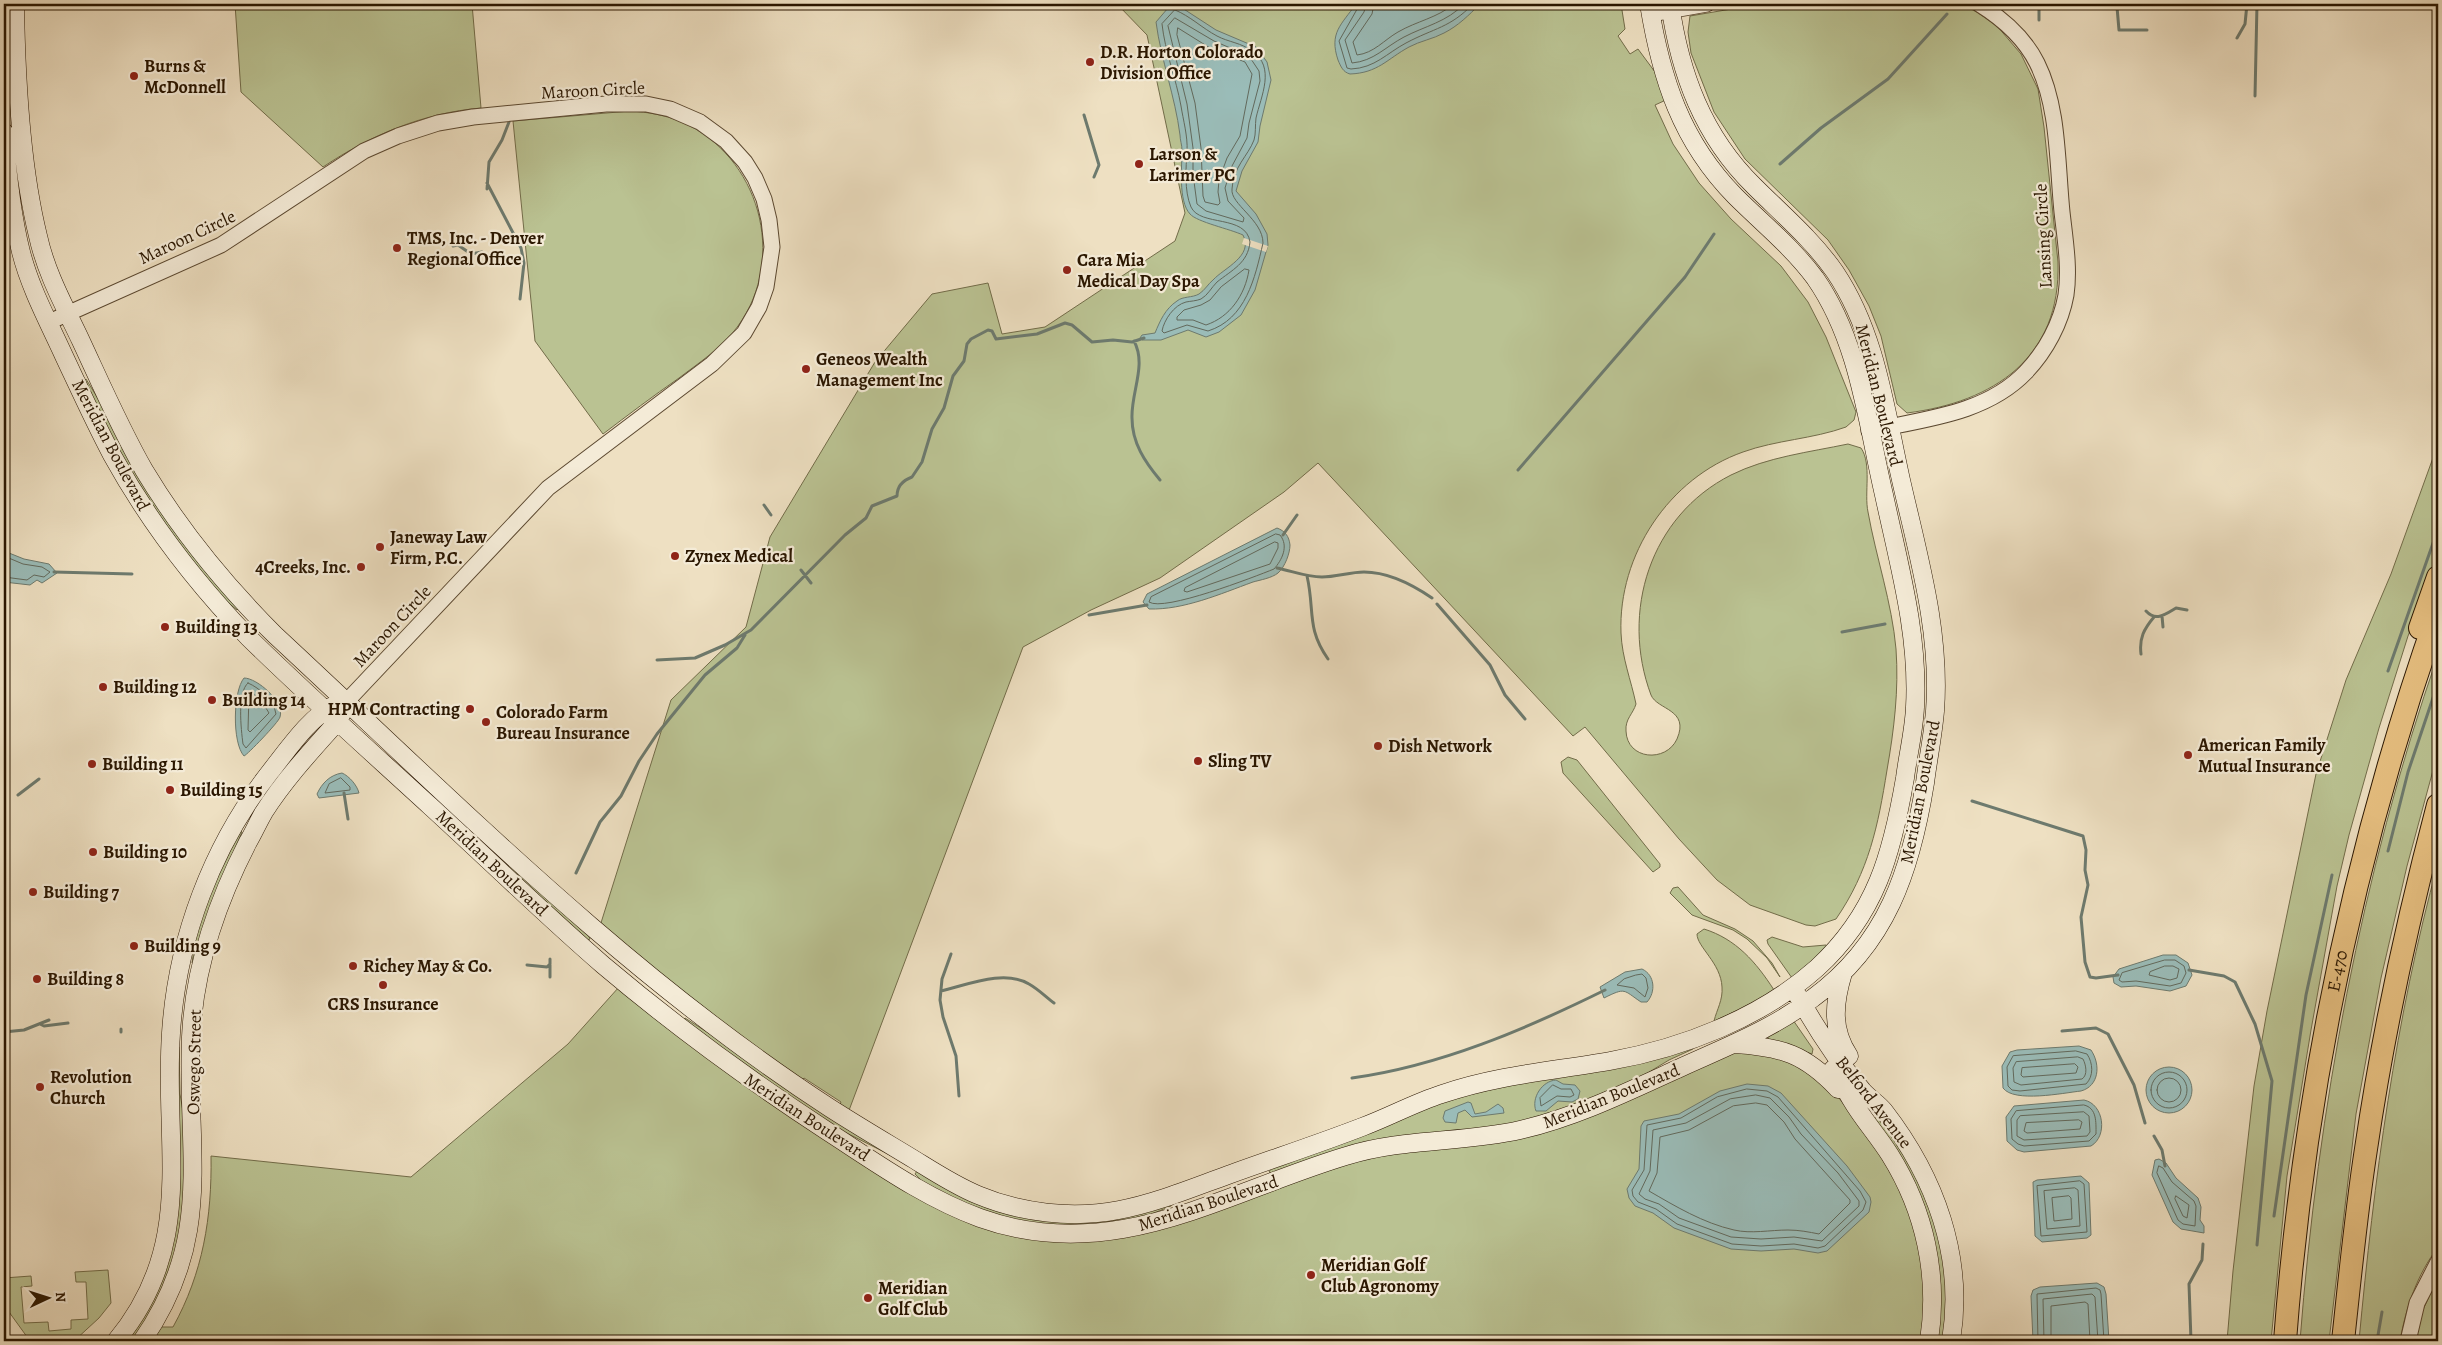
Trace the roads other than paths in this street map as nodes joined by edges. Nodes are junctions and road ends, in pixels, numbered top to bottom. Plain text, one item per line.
1 (14, 4) edge
2 (1707, 4) edge
3 (1979, 4) edge
4 (1671, 7) edge
5 (1650, 9) edge
6 (4, 122) edge
7 (23, 130) junction
8 (4, 132) edge
9 (4, 141) edge
10 (4, 212) edge
11 (20, 251) junction
12 (68, 313) junction
13 (49, 322) junction
14 (1889, 427) junction
15 (1869, 431) junction
16 (2438, 577) edge
17 (2438, 612) edge
18 (346, 701) junction
19 (325, 709) junction
20 (338, 721) junction
21 (2395, 739) junction
22 (2438, 805) edge
23 (1843, 972) junction
24 (1788, 990) junction
25 (1799, 1008) junction
26 (1733, 1044) junction
27 (1850, 1098) junction
28 (1883, 1109) junction
29 (2438, 1262) edge
30 (116, 1341) edge
31 (142, 1341) edge
32 (1929, 1341) edge
33 (1951, 1341) edge
34 (2286, 1341) edge
35 (2343, 1341) edge
36 (2408, 1341) edge

1 - 7 main road, Meridian Boulevard
2 - 4 street
3 - 14 street, Lansing Circle
4 - 5 street
4 - 14 main road, Meridian Boulevard
5 - 15 main road, Meridian Boulevard
6 - 7 main road
7 - 9 main road
7 - 12 main road, Meridian Boulevard
8 - 9 main road, Meridian Boulevard
9 - 11 main road, Meridian Boulevard
10 - 11 main road
11 - 13 main road, Meridian Boulevard
12 - 13 street, Maroon Circle
12 - 18 main road, Meridian Boulevard
12 - 18 street, Maroon Circle
13 - 19 main road, Meridian Boulevard
14 - 15 street, Lansing Circle
14 - 23 main road, Meridian Boulevard
15 - 24 main road, Meridian Boulevard
16 - 21 highway
17 - 21 highway, E-470
18 - 19 main road
18 - 20 main road, Oswego Street
18 - 24 main road, Meridian Boulevard
19 - 20 main road, Meridian Boulevard
19 - 30 main road, Oswego Street
20 - 26 main road, Meridian Boulevard
20 - 31 main road, Oswego Street
21 - 34 highway, E-470
22 - 35 highway
23 - 25 main road, Meridian Boulevard
23 - 28 main road
24 - 25 main road, Belford Avenue
25 - 26 main road, Meridian Boulevard
25 - 27 main road, Belford Avenue
25 - 28 main road, Belford Avenue
26 - 27 main road
27 - 32 main road, Belford Avenue
28 - 33 main road, Belford Avenue
29 - 36 street

